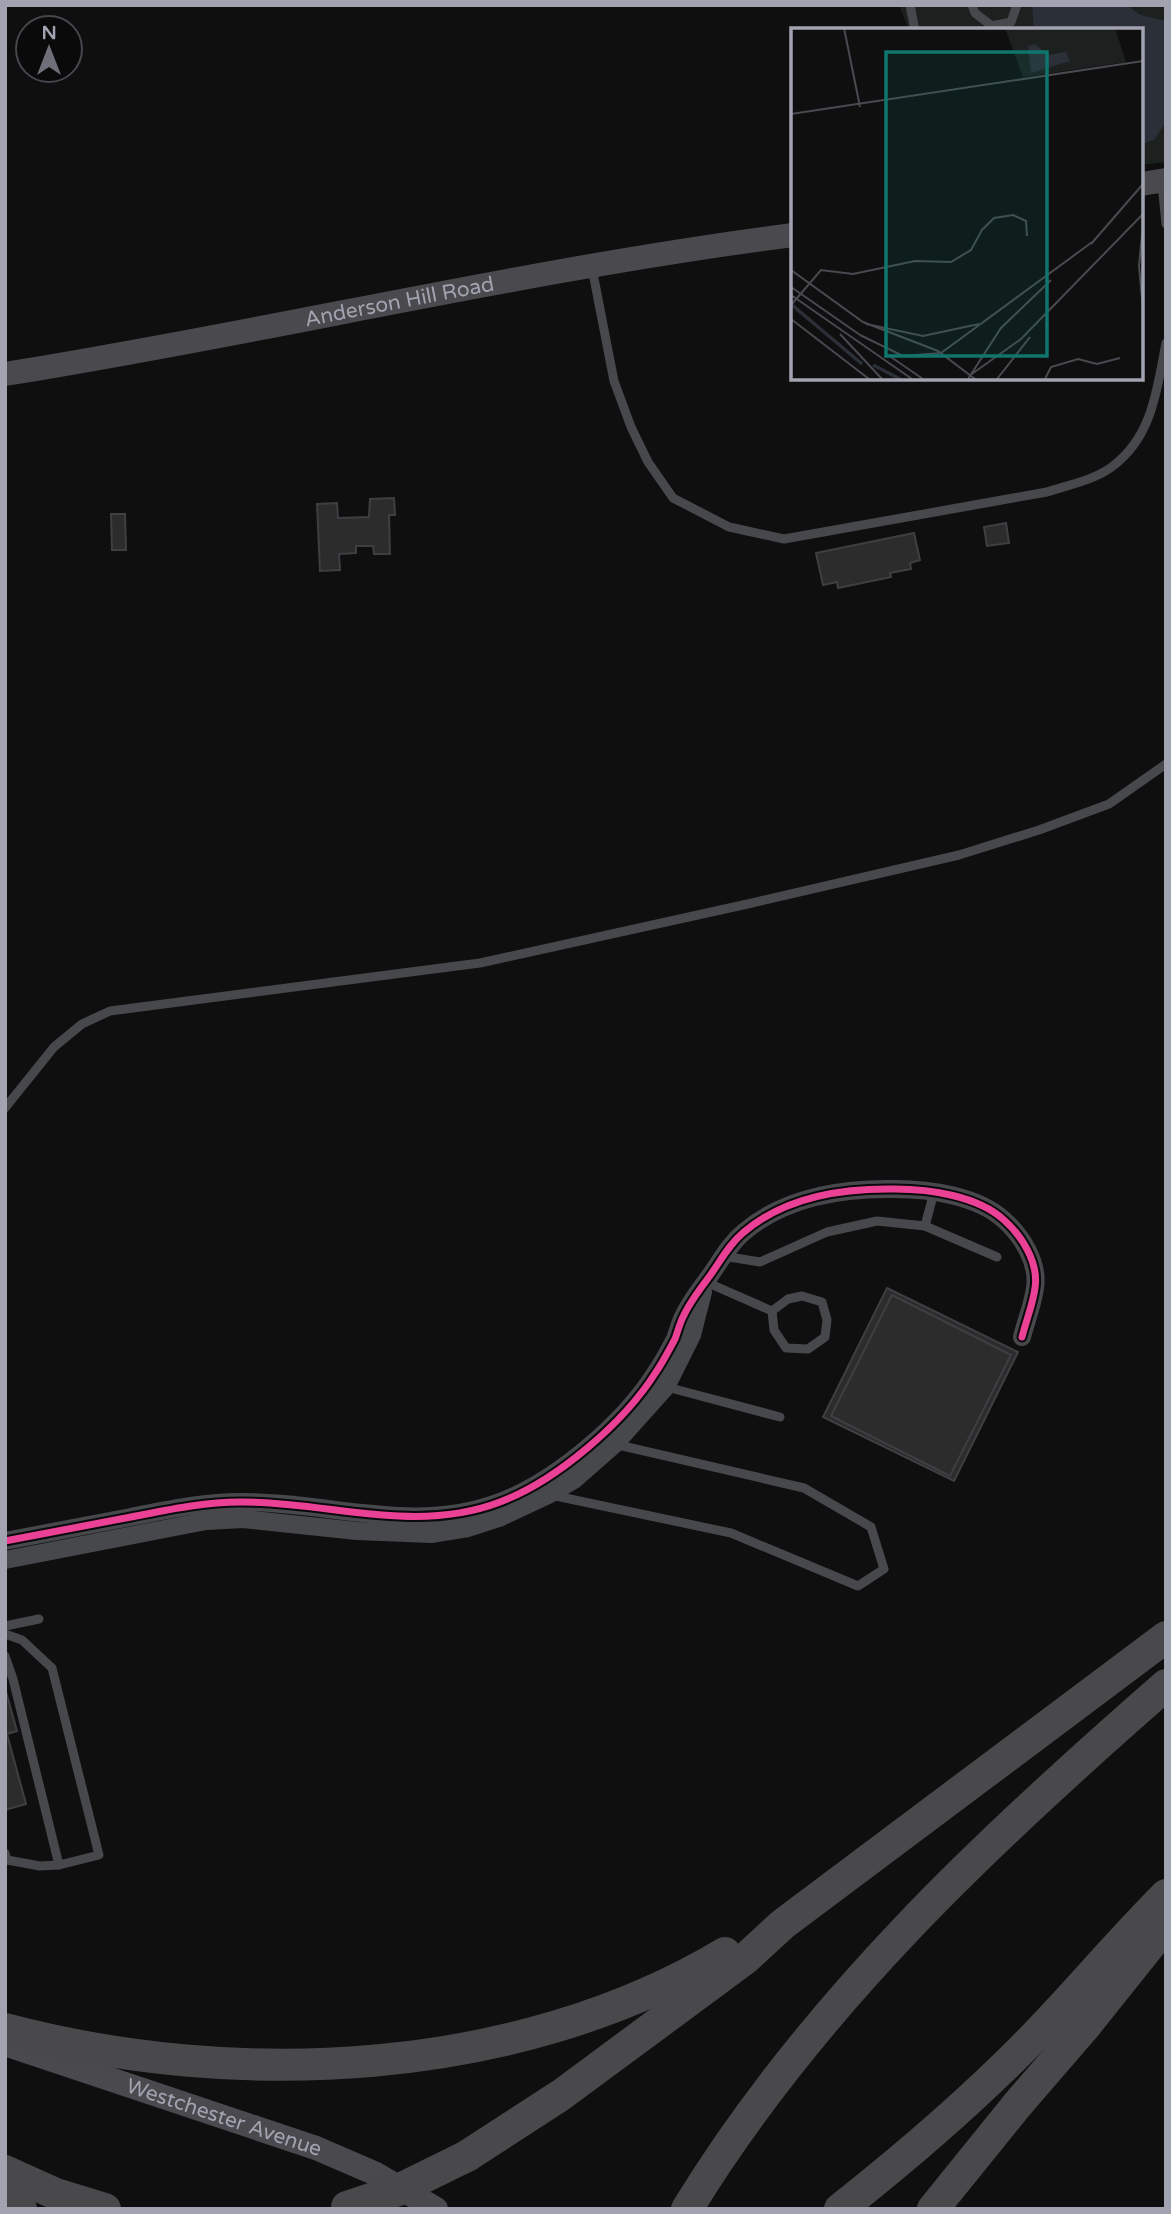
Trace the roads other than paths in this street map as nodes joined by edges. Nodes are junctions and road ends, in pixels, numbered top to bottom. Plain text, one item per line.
1 (910, 5) edge
2 (972, 5) edge
3 (1017, 5) edge
4 (915, 28) edge
5 (1156, 182) edge
6 (1166, 224) edge
7 (791, 235) edge
8 (592, 267) junction
9 (1166, 343) edge
10 (5, 374) edge
11 (1166, 764) edge
12 (5, 1108) edge
13 (934, 1192) junction
14 (925, 1226) junction
15 (723, 1256) junction
16 (997, 1257) dead end
17 (706, 1282) junction
18 (772, 1311) junction
19 (1022, 1338) dead end
20 (648, 1383) junction
21 (666, 1387) junction
22 (779, 1417) dead end
23 (596, 1439) junction
24 (615, 1444) junction
25 (542, 1491) junction
26 (5, 1541) edge
27 (5, 1560) edge
28 (39, 1619) dead end
29 (5, 1626) edge
30 (5, 1634) edge
31 (1166, 1637) edge
32 (5, 1656) edge
33 (1166, 1685) edge
34 (5, 1853) edge
35 (59, 1865) junction
36 (1166, 1895) edge
37 (783, 1924) junction
38 (1166, 1925) edge
39 (5, 2029) edge
40 (5, 2044) edge
41 (5, 2171) edge
42 (5, 2197) edge
43 (344, 2208) edge
44 (21, 2209) edge
45 (105, 2209) edge
46 (436, 2209) edge
47 (687, 2209) edge
48 (841, 2209) edge
49 (933, 2209) edge

1 - 4 lane
2 - 3 lane
5 - 6 lane
7 - 8 main road, Anderson Hill Road
8 - 9 lane
8 - 10 main road, Anderson Hill Road
11 - 12 lane
13 - 14 lane
13 - 15 street
13 - 19 street
14 - 15 lane
14 - 16 lane
15 - 17 street
17 - 18 lane
17 - 20 street
17 - 21 street
18 - 18 lane
20 - 21 lane
20 - 23 street
21 - 22 lane
21 - 24 street
23 - 24 lane
23 - 25 street
24 - 25 street
24 - 25 lane
25 - 26 street
25 - 27 street
28 - 29 lane
30 - 35 lane
31 - 37 highway
32 - 35 lane
33 - 47 highway
34 - 35 lane
36 - 48 highway
37 - 39 highway
37 - 43 highway, bridge
38 - 49 highway
40 - 46 main road, Westchester Avenue
41 - 45 highway
42 - 44 highway

